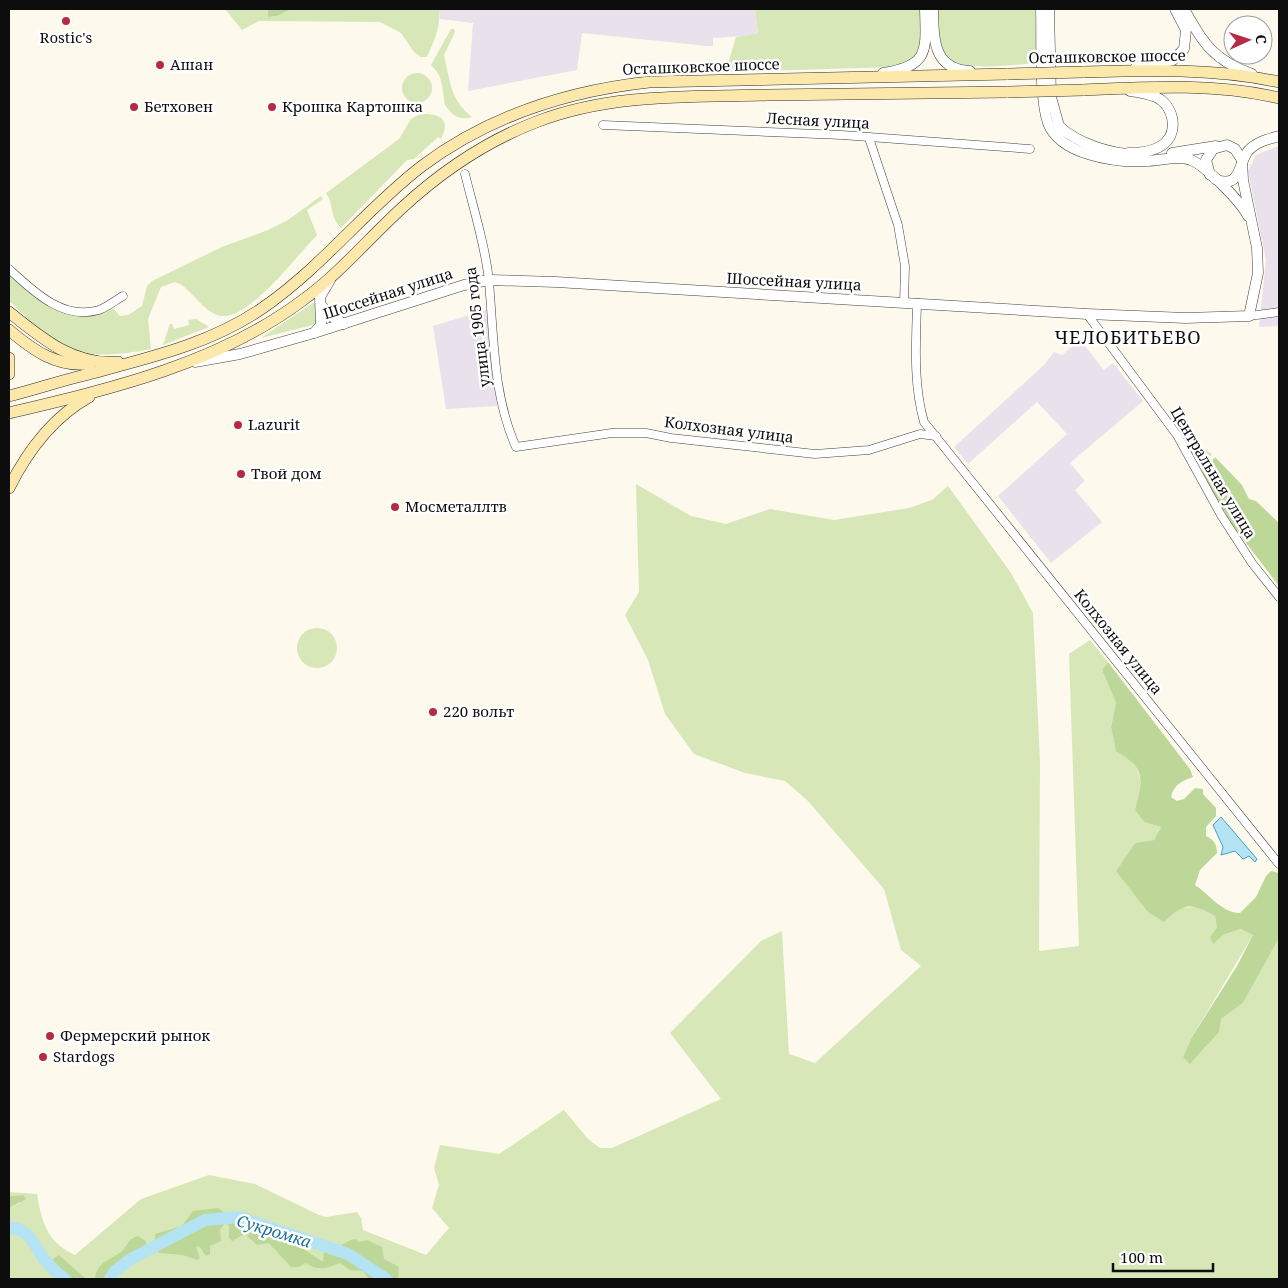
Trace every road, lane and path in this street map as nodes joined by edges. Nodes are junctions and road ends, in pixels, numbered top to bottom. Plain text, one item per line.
1 (925, 9) edge
2 (933, 9) edge
3 (1041, 9) edge
4 (1049, 9) edge
5 (1175, 9) edge
6 (1184, 9) edge
7 (1108, 71) junction
8 (1008, 74) junction
9 (856, 77) junction
10 (1268, 79) junction
11 (1279, 82) edge
12 (1106, 89) junction
13 (1279, 98) edge
14 (603, 125) dead end
15 (1279, 136) edge
16 (869, 138) junction
17 (1222, 145) junction
18 (1030, 148) dead end
19 (1110, 151) junction
20 (1242, 164) junction
21 (465, 174) dead end
22 (1212, 176) junction
23 (1256, 241) junction
24 (9, 269) edge
25 (337, 272) junction
26 (489, 280) junction
27 (123, 296) dead end
28 (904, 303) junction
29 (917, 303) junction
30 (322, 306) junction
31 (9, 312) edge
32 (1279, 312) edge
33 (1087, 314) junction
34 (1249, 316) junction
35 (344, 324) junction
36 (9, 330) edge
37 (314, 334) junction
38 (9, 358) edge
39 (147, 359) junction
40 (110, 362) junction
41 (185, 363) junction
42 (9, 374) edge
43 (116, 385) junction
44 (9, 396) edge
45 (9, 413) edge
46 (924, 422) junction
47 (920, 434) junction
48 (936, 436) junction
49 (516, 448) joint
50 (9, 488) edge
51 (1279, 597) edge
52 (1279, 864) edge

1 - 9 street
2 - 8 street
3 - 22 street
4 - 19 street
5 - 7 street
6 - 10 street
7 - 8 main road, Осташковское шоссе, bridge
7 - 10 main road, Осташковское шоссе
8 - 9 main road, Осташковское шоссе
9 - 39 main road, Осташковское шоссе
10 - 11 main road, Осташковское шоссе
12 - 13 main road, Осташковское шоссе
12 - 19 street
12 - 25 main road, Осташковское шоссе, bridge
14 - 16 street, Лесная улица
15 - 20 street
16 - 18 street, Лесная улица
16 - 28 street
17 - 19 street
17 - 20 street
17 - 22 street
20 - 22 street
20 - 23 street
21 - 26 street, улица 1905 года
22 - 23 street
23 - 34 street
24 - 27 street
25 - 30 street
25 - 41 main road, Осташковское шоссе
26 - 28 street, Шоссейная улица
26 - 35 street, Шоссейная улица
26 - 49 street, улица 1905 года
28 - 29 street, Шоссейная улица
29 - 33 street, Шоссейная улица
29 - 46 street, Колхозная улица
30 - 35 street
30 - 37 street
31 - 40 main road
32 - 34 street, Шоссейная улица
33 - 34 street, Шоссейная улица
33 - 51 street, Центральная улица
35 - 37 street, Шоссейная улица
36 - 40 main road
37 - 41 street, Шоссейная улица
38 - 42 main road
39 - 40 main road
39 - 44 main road
41 - 43 main road, Осташковское шоссе
43 - 45 main road
43 - 50 main road
46 - 47 street
46 - 48 street, Колхозная улица
47 - 48 street, Колхозная улица
47 - 49 street, Колхозная улица
48 - 52 street, Колхозная улица

